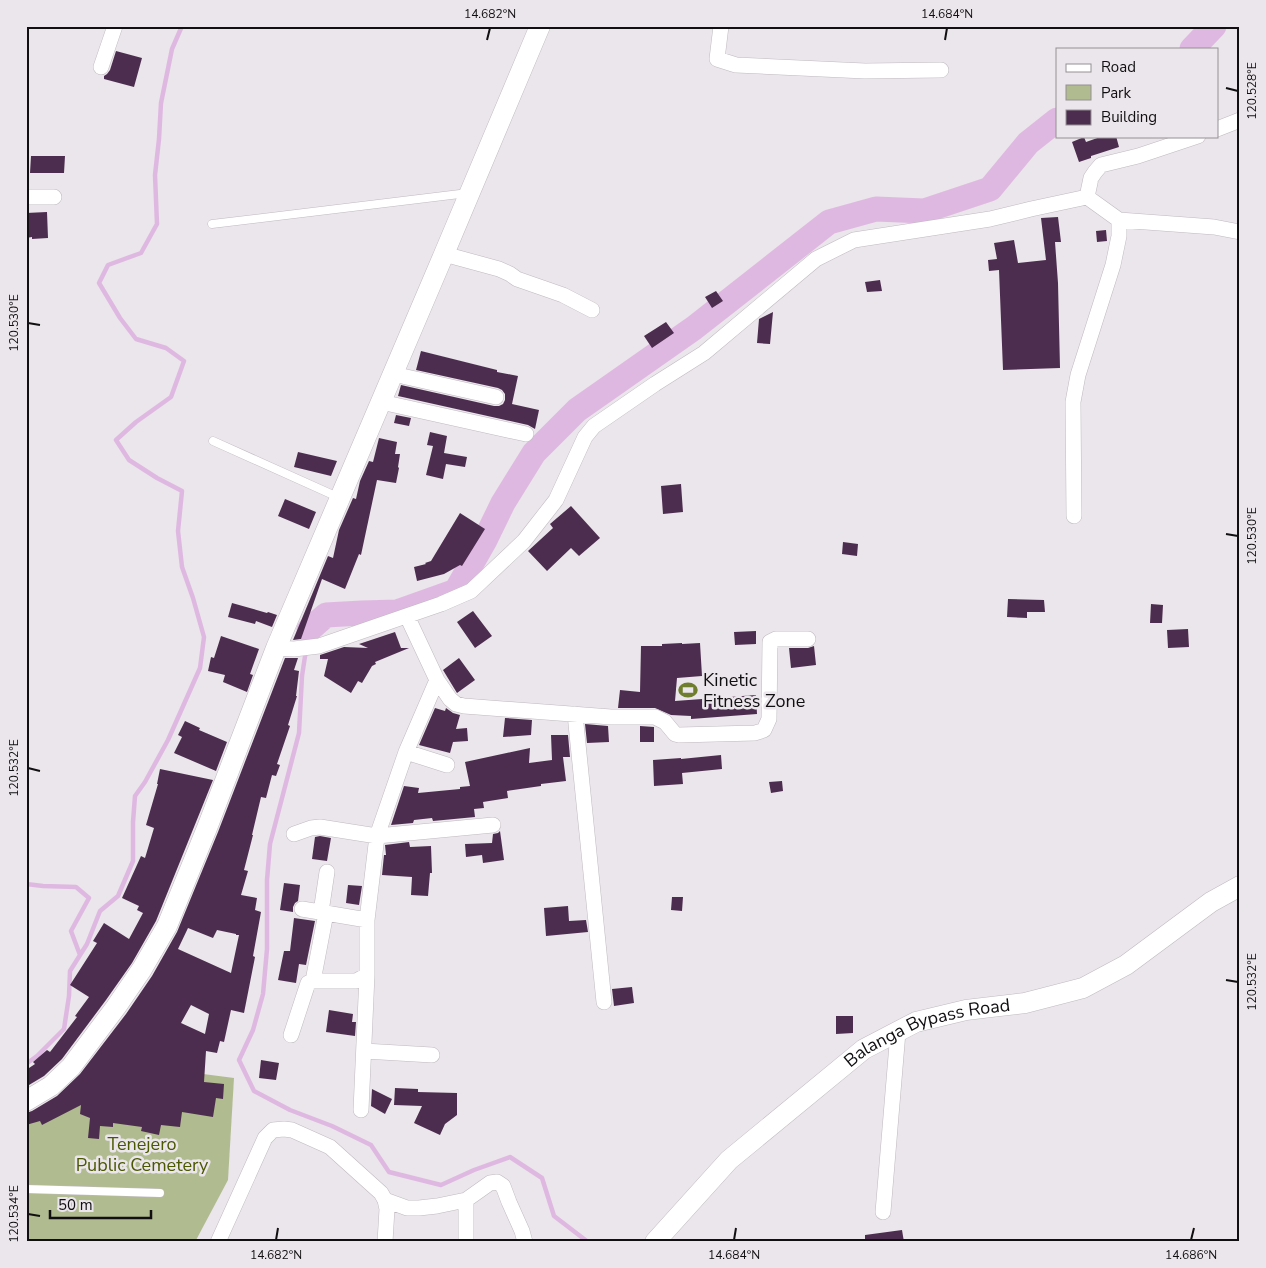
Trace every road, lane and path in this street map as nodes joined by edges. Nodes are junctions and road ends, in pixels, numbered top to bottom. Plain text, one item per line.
1 (115, 26) edge
2 (540, 26) edge
3 (721, 26) edge
4 (102, 67) dead end
5 (941, 70) dead end
6 (1240, 120) edge
7 (1218, 129) edge
8 (1192, 138) edge
9 (470, 192) junction
10 (26, 197) edge
11 (54, 197) dead end
12 (1087, 198) junction
13 (1119, 220) junction
14 (212, 224) dead end
15 (1240, 232) edge
16 (444, 254) junction
17 (592, 310) dead end
18 (393, 374) junction
19 (496, 397) dead end
20 (381, 402) junction
21 (526, 434) dead end
22 (213, 442) dead end
23 (340, 498) junction
24 (1074, 516) dead end
25 (407, 616) junction
26 (808, 639) dead end
27 (285, 648) junction
28 (438, 680) junction
29 (575, 714) junction
30 (406, 752) junction
31 (447, 765) dead end
32 (494, 825) dead end
33 (294, 834) dead end
34 (378, 836) junction
35 (327, 872) dead end
36 (1240, 886) edge
37 (302, 909) dead end
38 (323, 913) junction
39 (367, 920) junction
40 (367, 975) junction
41 (313, 980) junction
42 (604, 1002) dead end
43 (898, 1032) junction
44 (291, 1035) dead end
45 (364, 1051) junction
46 (432, 1055) dead end
47 (26, 1101) edge
48 (361, 1110) dead end
49 (26, 1189) edge
50 (160, 1193) dead end
51 (386, 1200) junction
52 (466, 1200) junction
53 (883, 1212) dead end
54 (218, 1242) edge
55 (384, 1242) edge
56 (466, 1242) edge
57 (525, 1242) edge
58 (656, 1242) edge

1 - 4 street
2 - 9 street
3 - 5 street
6 - 7 street
8 - 12 street
9 - 14 lane
9 - 16 street
10 - 11 street
12 - 13 street
12 - 25 street
13 - 15 street
13 - 24 street
16 - 17 street
16 - 18 street
18 - 19 street
18 - 20 street
20 - 21 street
20 - 23 street
22 - 23 lane
23 - 27 street
25 - 27 street
25 - 28 street
26 - 29 street
27 - 47 street
28 - 29 street
28 - 30 street
29 - 42 street
30 - 31 street
30 - 34 street
32 - 34 street
33 - 34 street
34 - 39 street
35 - 38 street
36 - 43 street, Balanga Bypass Road
37 - 38 street
38 - 39 street
38 - 41 street
39 - 40 street
40 - 41 street
40 - 45 street
41 - 44 street
43 - 53 street
43 - 58 street, Balanga Bypass Road
45 - 46 street
45 - 48 street
49 - 50 lane
51 - 52 street
51 - 54 street
51 - 55 street
52 - 56 street
52 - 57 street

